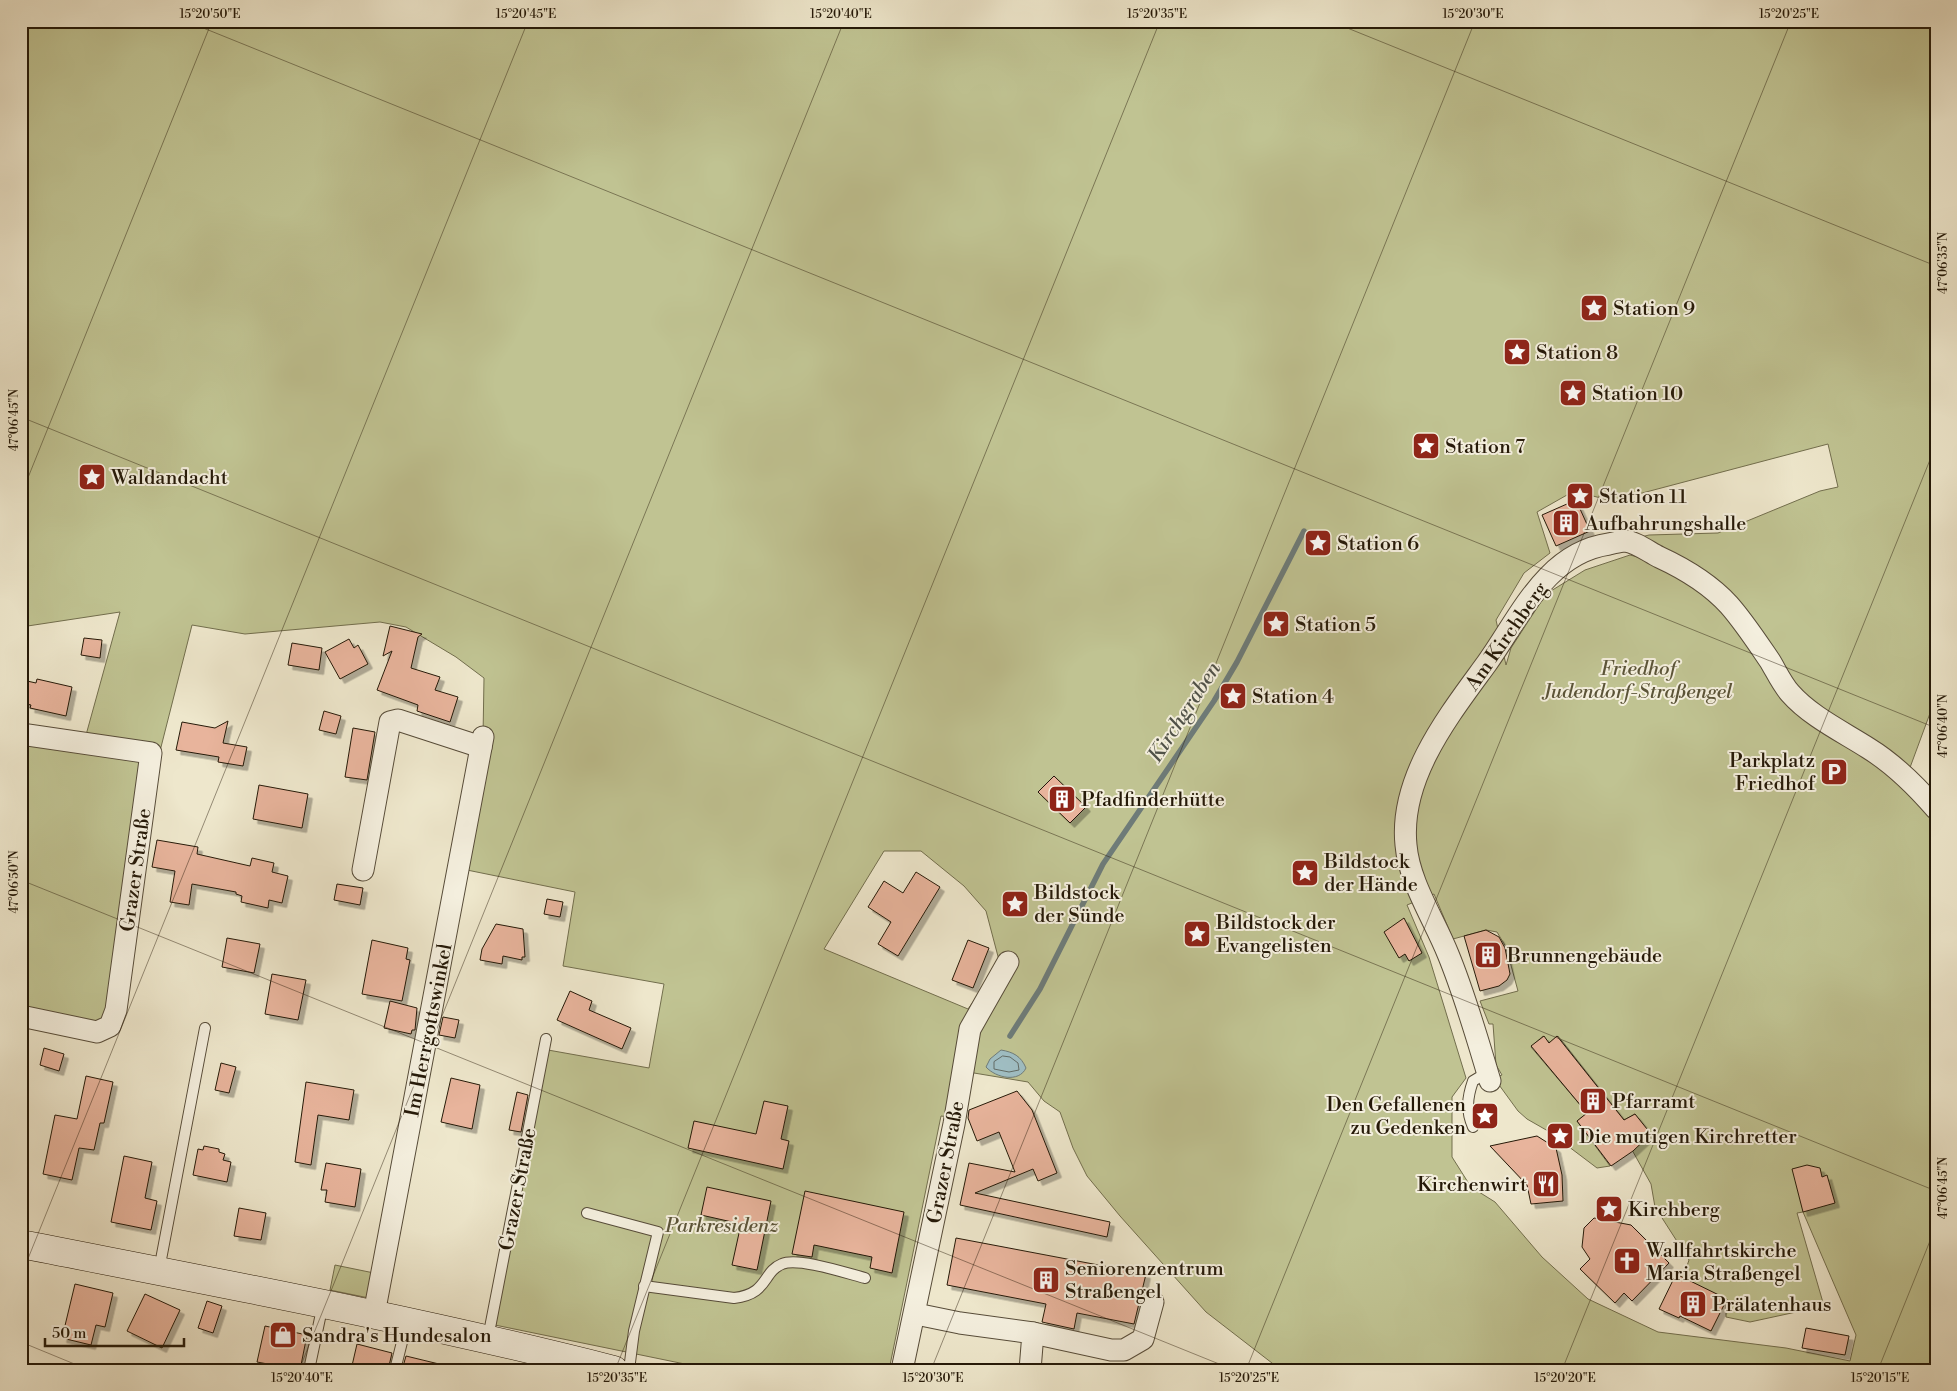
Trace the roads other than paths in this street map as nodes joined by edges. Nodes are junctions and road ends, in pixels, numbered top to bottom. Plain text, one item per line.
1 (21, 734) edge
2 (1936, 809) edge
3 (363, 870) dead end
4 (1008, 962) dead end
5 (21, 1016) edge
6 (205, 1028) dead end
7 (546, 1039) dead end
8 (1489, 1077) joint
9 (1473, 1128) dead end
10 (587, 1214) dead end
11 (21, 1244) edge
12 (159, 1272) junction
13 (865, 1278) dead end
14 (644, 1286) junction
15 (1153, 1302) dead end
16 (323, 1303) junction
17 (374, 1314) junction
18 (916, 1314) junction
19 (407, 1322) junction
20 (1033, 1333) junction
21 (488, 1338) junction
22 (309, 1370) edge
23 (395, 1370) edge
24 (614, 1370) edge
25 (629, 1370) edge
26 (902, 1370) edge
27 (1030, 1370) edge

1 - 5 street, Grazer Straße
2 - 8 street, Am Kirchberg
3 - 17 street, Im Herrgottswinkel
4 - 18 street, Grazer Straße
6 - 12 lane
7 - 21 lane, Grazer Straße
8 - 9 lane
10 - 14 lane
11 - 12 main road
12 - 16 main road
13 - 14 lane
14 - 25 lane
15 - 20 street
16 - 17 main road
16 - 22 lane
17 - 19 main road
18 - 20 street
18 - 26 street, Grazer Straße
19 - 21 main road
19 - 23 lane
20 - 27 street
21 - 24 main road

